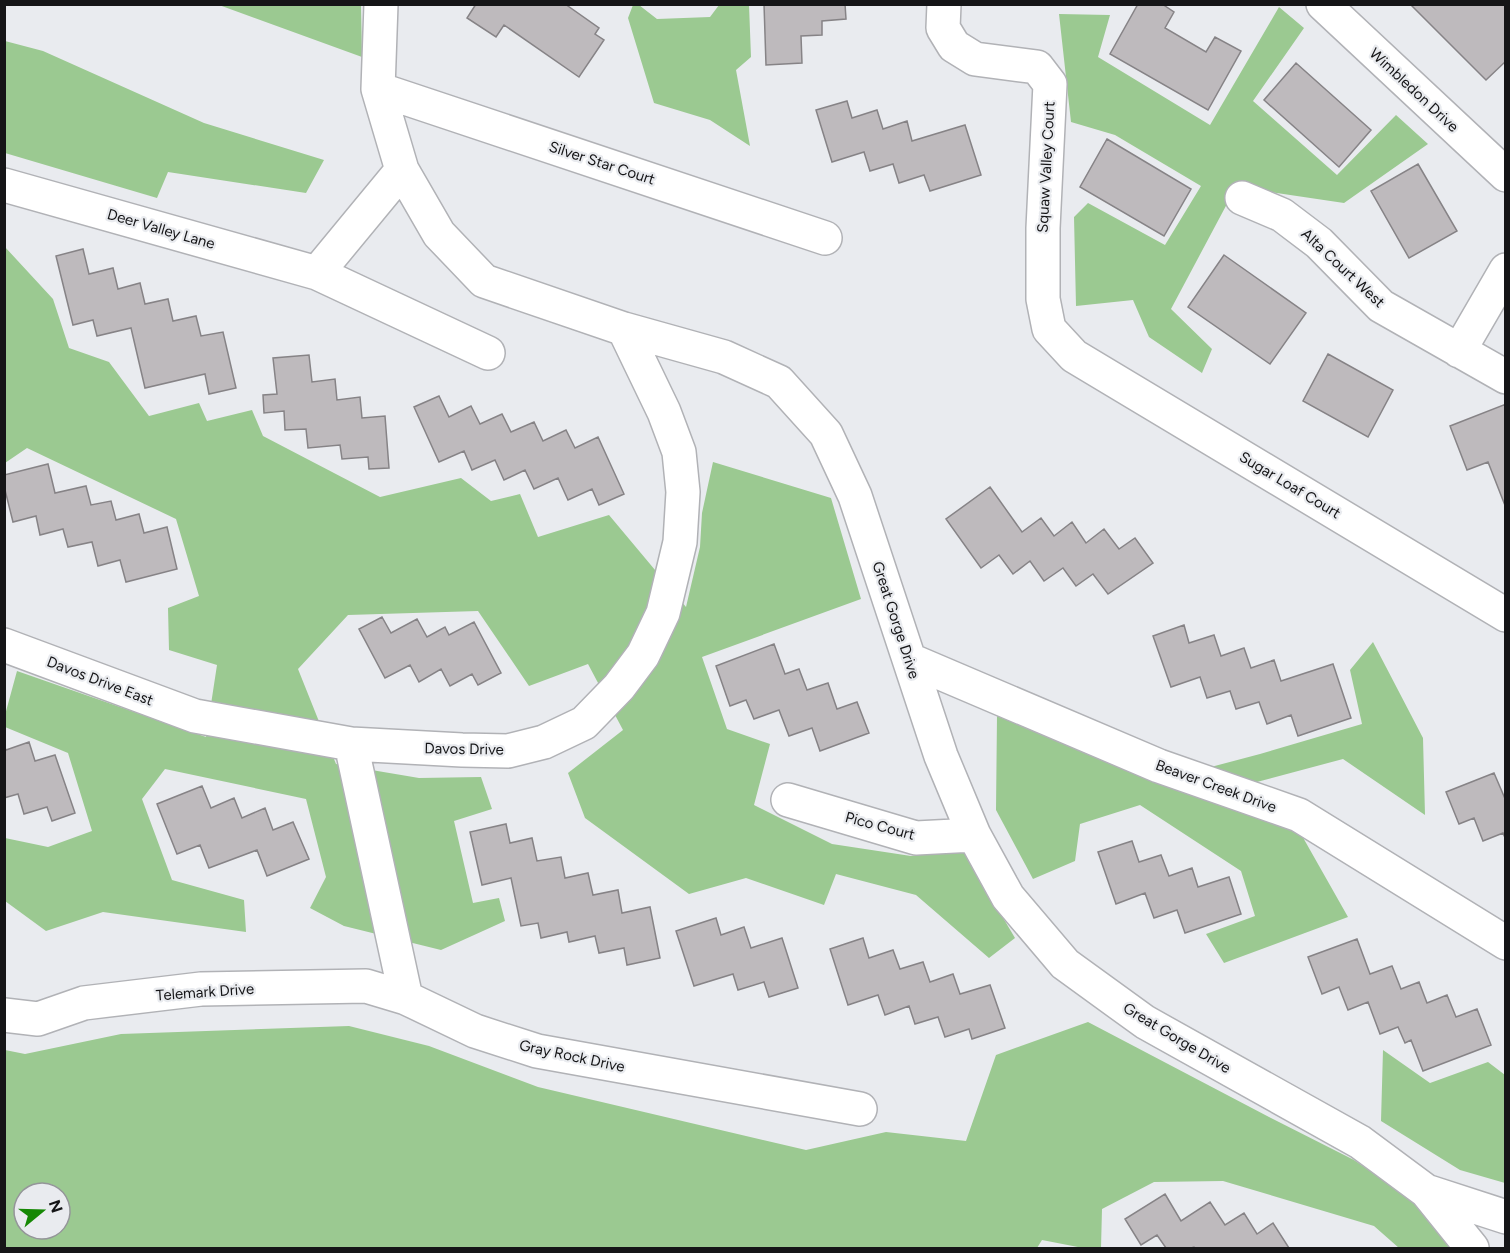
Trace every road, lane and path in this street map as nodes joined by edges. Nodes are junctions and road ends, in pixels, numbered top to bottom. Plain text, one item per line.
1 (381, 4) edge
2 (944, 4) edge
3 (1323, 4) edge
4 (378, 89) junction
5 (402, 170) junction
6 (1506, 175) edge
7 (4, 185) edge
8 (1242, 198) dead end
9 (825, 238) dead end
10 (1506, 270) edge
11 (317, 273) junction
12 (624, 329) junction
13 (1459, 351) junction
14 (488, 353) dead end
15 (1074, 356) joint
16 (1506, 376) edge
17 (1506, 615) edge
18 (4, 645) edge
19 (910, 660) junction
20 (195, 716) joint
21 (351, 744) junction
22 (788, 800) dead end
23 (974, 835) junction
24 (1506, 943) edge
25 (406, 998) junction
26 (4, 1015) edge
27 (860, 1109) dead end
28 (1426, 1191) junction
29 (1506, 1217) edge
30 (1472, 1248) edge

1 - 4 street, Great Gorge Drive
2 - 15 street, Squaw Valley Court
3 - 6 street, Wimbledon Drive
4 - 5 street, Great Gorge Drive
4 - 9 street, Silver Star Court
5 - 11 street
5 - 12 street, Great Gorge Drive
7 - 11 street, Deer Valley Lane
8 - 13 street, Alta Court West
10 - 13 street
11 - 14 street, Deer Valley Lane
12 - 19 street, Great Gorge Drive
12 - 21 street, Davos Drive
13 - 16 street, Alta Court West
15 - 17 street, Sugar Loaf Court
18 - 20 street, Davos Drive East
19 - 23 street, Great Gorge Drive
19 - 24 street, Beaver Creek Drive
20 - 21 street, Davos Drive
21 - 25 street
22 - 23 street, Pico Court
23 - 28 street, Great Gorge Drive
25 - 26 street, Telemark Drive
25 - 27 street, Gray Rock Drive
28 - 29 street
28 - 30 street, Great Gorge Drive

